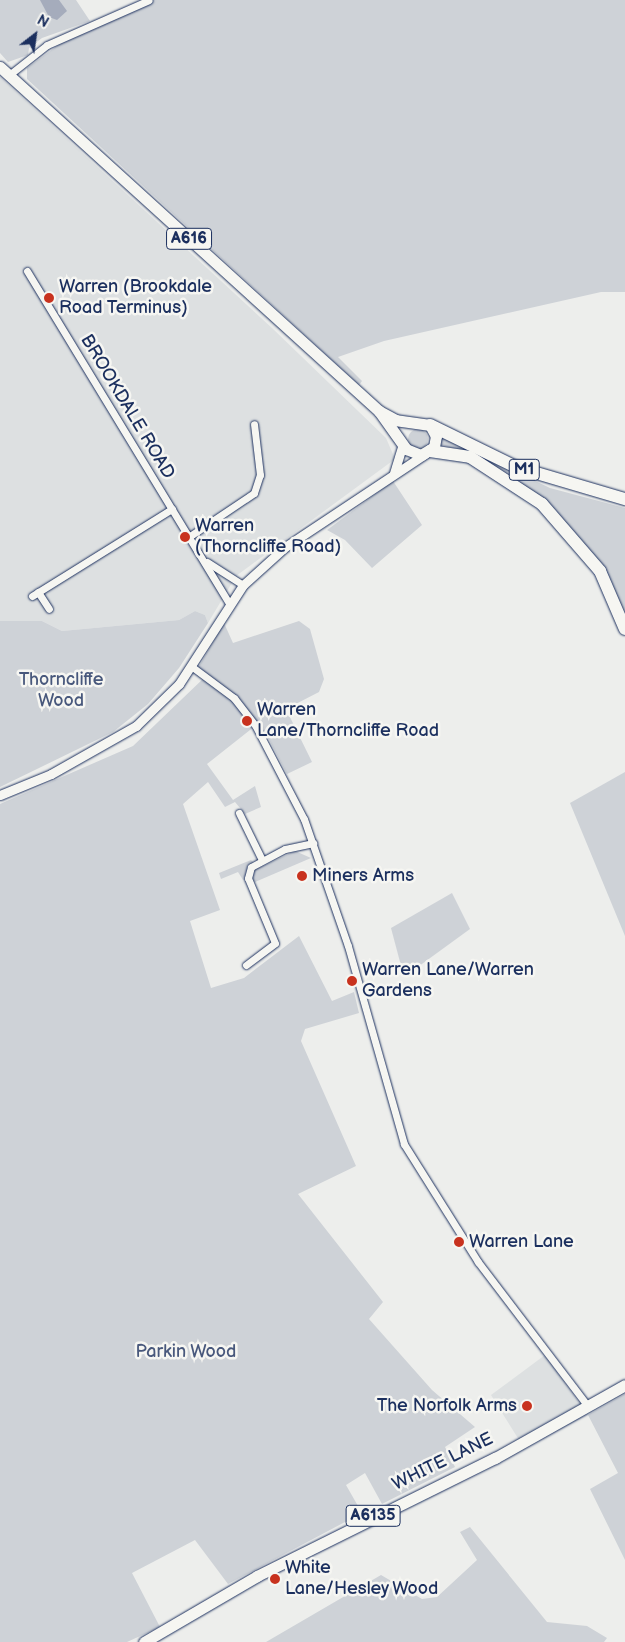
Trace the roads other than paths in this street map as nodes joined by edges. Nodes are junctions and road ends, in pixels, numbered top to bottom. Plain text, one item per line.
1 (149, 0) edge
2 (0, 67) edge
3 (9, 75) junction
4 (26, 271) dead end
5 (379, 411) junction
6 (412, 422) junction
7 (254, 424) dead end
8 (430, 425) junction
9 (403, 444) junction
10 (427, 453) junction
11 (394, 473) junction
12 (625, 499) edge
13 (172, 509) junction
14 (190, 536) junction
15 (203, 558) junction
16 (243, 585) junction
17 (228, 602) junction
18 (49, 609) dead end
19 (625, 629) edge
20 (191, 666) junction
21 (0, 795) edge
22 (239, 813) dead end
23 (313, 843) junction
24 (261, 858) junction
25 (246, 965) dead end
26 (625, 1384) edge
27 (587, 1405) junction
28 (144, 1642) edge

1 - 3 street
2 - 3 main road, A616
3 - 5 main road, A616
4 - 13 street, BROOKDALE ROAD
5 - 6 main road, A616
5 - 9 main road, A616
6 - 8 main road, A616
6 - 9 main road
7 - 14 street
8 - 10 main road
8 - 12 highway, M1
9 - 10 main road, A616
9 - 11 street
10 - 11 street
10 - 19 highway, M1
11 - 16 street
13 - 14 street, BROOKDALE ROAD
13 - 18 street
14 - 15 street, BROOKDALE ROAD
15 - 16 street, BROOKDALE ROAD
15 - 17 street, BROOKDALE ROAD
16 - 17 street
17 - 20 street
20 - 21 street
20 - 23 street
22 - 24 street
23 - 24 street
23 - 27 street
24 - 25 street
26 - 27 main road, WHITE LANE / A6135
27 - 28 main road, WHITE LANE / A6135

